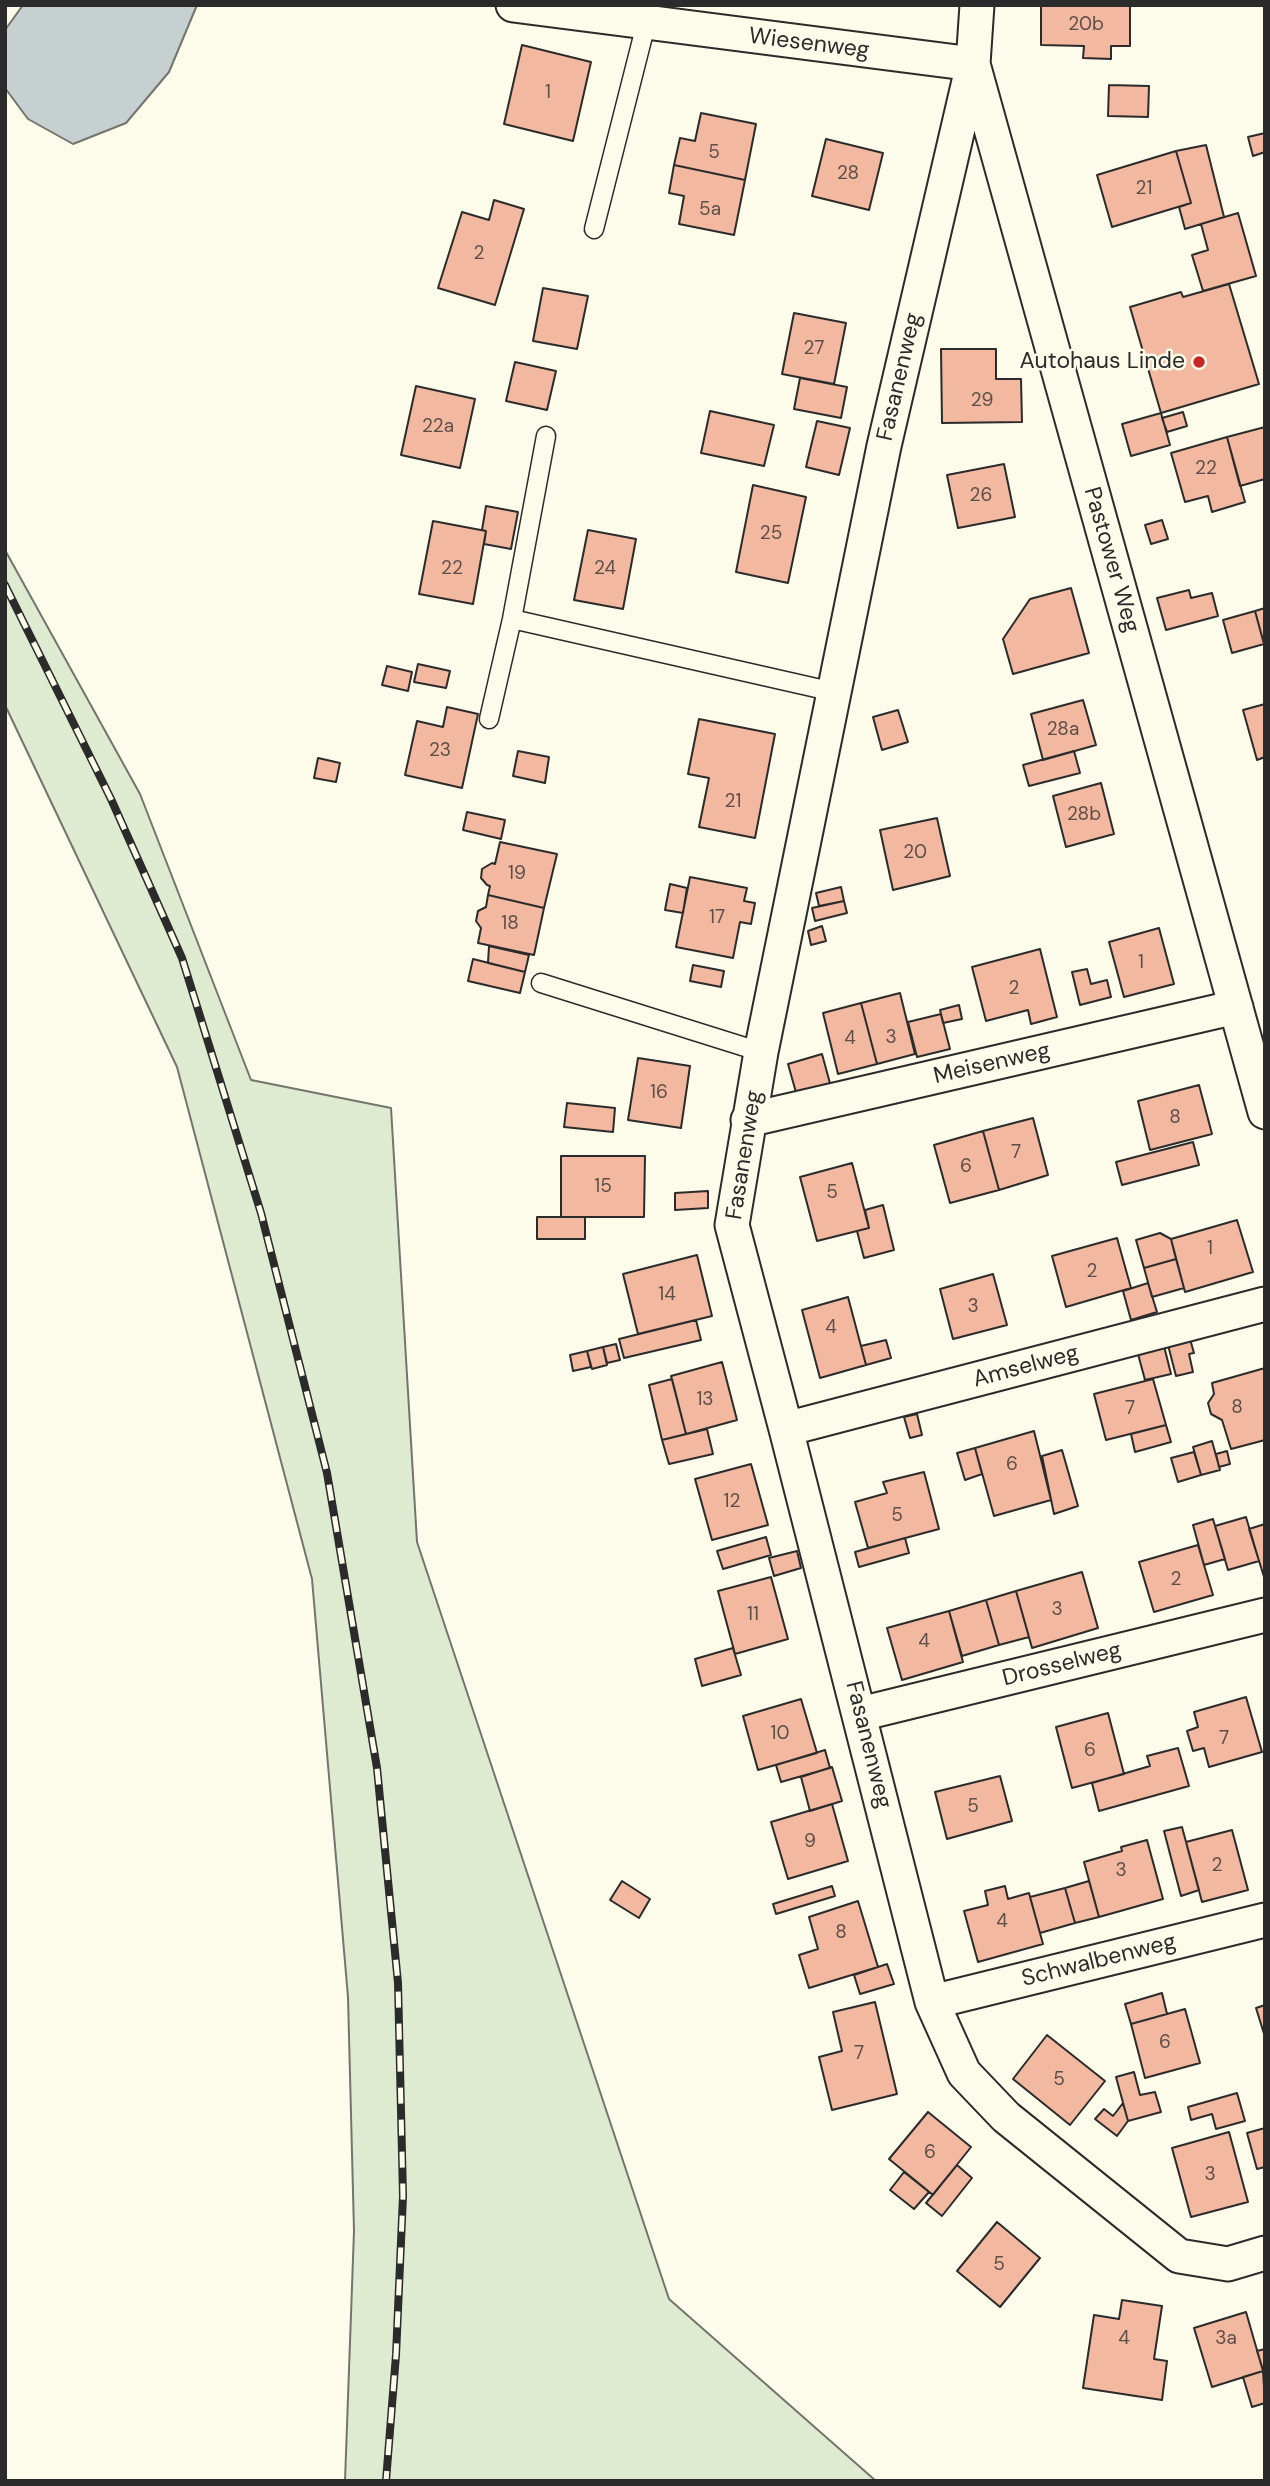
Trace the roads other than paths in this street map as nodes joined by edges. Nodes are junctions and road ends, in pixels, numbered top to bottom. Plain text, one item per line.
1 (513, 5) edge
2 (977, 5) edge
3 (644, 15) edge
4 (973, 64) junction
5 (594, 229) dead end
6 (546, 436) dead end
7 (512, 619) junction
8 (834, 692) junction
9 (489, 719) dead end
10 (541, 983) dead end
11 (1236, 1007) junction
12 (761, 1052) junction
13 (1265, 1112) edge
14 (748, 1120) junction
15 (1265, 1304) edge
16 (786, 1429) junction
17 (1265, 1615) edge
18 (860, 1714) junction
19 (1265, 1920) edge
20 (932, 2002) junction
21 (1265, 2253) edge

1 - 3 street, Wiesenweg
2 - 4 street, Pastower Weg
3 - 4 street, Wiesenweg
3 - 5 lane
4 - 8 street, Fasanenweg
4 - 11 street, Pastower Weg
6 - 7 lane
7 - 8 lane
7 - 9 lane
8 - 12 street, Fasanenweg
10 - 12 lane
11 - 13 street, Pastower Weg
11 - 14 street, Meisenweg
12 - 14 street, Fasanenweg
14 - 16 street, Fasanenweg
15 - 16 street, Amselweg
16 - 18 street, Fasanenweg
17 - 18 street, Drosselweg
18 - 20 street, Fasanenweg
19 - 20 street, Schwalbenweg
20 - 21 street, Fasanenweg

